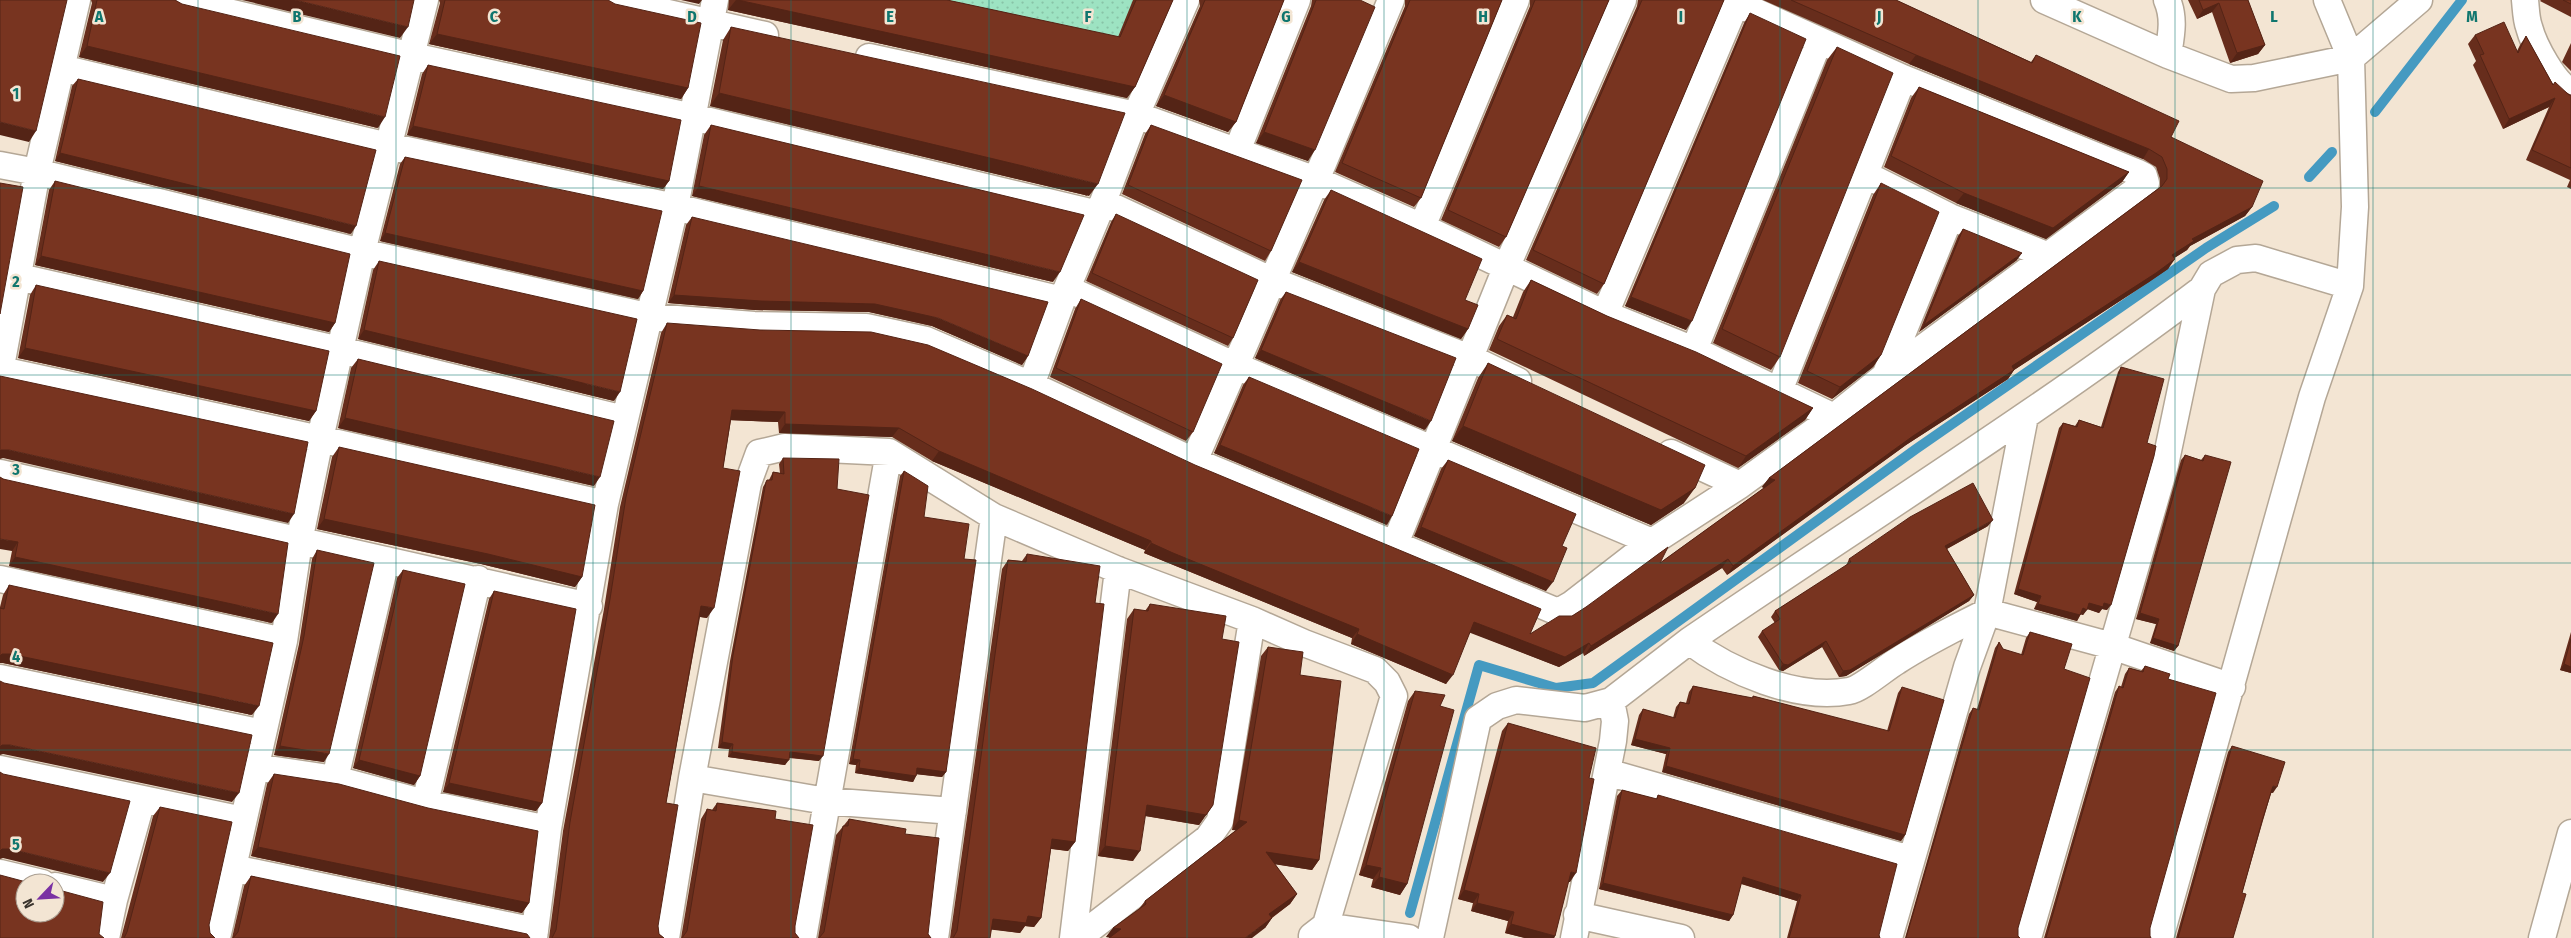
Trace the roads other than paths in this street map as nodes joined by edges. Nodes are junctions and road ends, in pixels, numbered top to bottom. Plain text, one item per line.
1 (77, 0) edge
2 (178, 0) edge
3 (425, 0) edge
4 (611, 0) edge
5 (1186, 0) edge
6 (1296, 0) edge
7 (1391, 0) edge
8 (1516, 0) edge
9 (1623, 0) edge
10 (2044, 0) edge
11 (2167, 0) edge
12 (2327, 0) edge
13 (2419, 0) edge
14 (2525, 0) edge
15 (1733, 2) edge
16 (712, 12) edge
17 (787, 40) edge
18 (1819, 41) junction
19 (845, 52) edge
20 (2168, 55) junction
21 (412, 56) junction
22 (2351, 58) junction
23 (61, 68) junction
24 (1904, 78) junction
25 (2571, 92) edge
26 (1136, 115) junction
27 (693, 117) junction
28 (388, 146) junction
29 (1237, 151) junction
30 (0, 165) edge
31 (37, 172) junction
32 (1864, 174) junction
33 (1316, 180) junction
34 (675, 207) junction
35 (1101, 208) junction
36 (1950, 217) junction
37 (1422, 227) junction
38 (362, 252) junction
39 (2049, 256) junction
40 (1506, 268) junction
41 (18, 277) junction
42 (1271, 280) junction
43 (2350, 286) junction
44 (2202, 289) junction
45 (1065, 294) junction
46 (1605, 314) junction
47 (651, 317) junction
48 (340, 350) junction
49 (1694, 350) junction
50 (1470, 358) junction
51 (1236, 366) junction
52 (0, 371) edge
53 (1885, 376) junction
54 (1031, 385) junction
55 (1542, 392) edge
56 (1779, 392) junction
57 (1834, 416) junction
58 (2025, 416) junction
59 (624, 419) junction
60 (320, 439) junction
61 (1650, 443) edge
62 (1434, 449) junction
63 (889, 452) junction
64 (1194, 461) junction
65 (0, 473) edge
66 (1740, 485) junction
67 (605, 504) junction
68 (994, 517) junction
69 (299, 542) junction
70 (1652, 542) junction
71 (1395, 544) junction
72 (386, 560) junction
73 (1118, 570) junction
74 (0, 579) edge
75 (478, 580) junction
76 (589, 606) junction
77 (1987, 612) junction
78 (1252, 620) junction
79 (284, 641) junction
80 (1689, 641) junction
81 (2112, 646) junction
82 (0, 678) edge
83 (2232, 687) junction
84 (1611, 701) junction
85 (263, 733) junction
86 (255, 767) junction
87 (0, 769) edge
88 (1607, 772) junction
89 (692, 778) junction
90 (335, 779) junction
91 (142, 800) junction
92 (826, 801) junction
93 (425, 803) junction
94 (953, 811) junction
95 (243, 820) junction
96 (548, 829) junction
97 (2571, 834) edge
98 (1910, 859) junction
99 (233, 868) junction
100 (0, 873) edge
101 (15, 877) edge
102 (65, 888) edge
103 (114, 900) junction
104 (1576, 926) edge
105 (534, 934) edge
106 (1319, 934) edge
107 (106, 938) edge
108 (216, 938) edge
109 (666, 938) edge
110 (803, 938) edge
111 (935, 938) edge
112 (1073, 938) edge
113 (1078, 938) edge
114 (1409, 938) edge
115 (1430, 938) edge
116 (1680, 938) edge
117 (1889, 938) edge
118 (2028, 938) edge
119 (2160, 938) edge
120 (2542, 938) edge

1 - 23 street
2 - 21 street
3 - 21 street
4 - 16 street
5 - 26 street
6 - 29 street
7 - 33 street
8 - 37 street
9 - 40 street
10 - 20 street
11 - 20 street
12 - 22 street
13 - 22 street
14 - 25 street
15 - 18 street
15 - 46 street
16 - 17 street
16 - 27 street
18 - 24 street
18 - 49 street
19 - 26 street
20 - 22 street
21 - 27 street
21 - 28 street
22 - 43 street
23 - 28 street
23 - 31 street
24 - 32 street
24 - 39 street
26 - 29 street
26 - 35 street
27 - 34 street
27 - 35 street
28 - 34 street
28 - 38 street
29 - 33 street
30 - 31 street
31 - 38 street
31 - 41 street
32 - 36 street
32 - 56 street
33 - 37 street
33 - 42 street
34 - 45 street
34 - 47 street
35 - 42 street
35 - 45 street
36 - 39 street
36 - 53 street
37 - 40 street
38 - 47 street
38 - 48 street
39 - 53 street
40 - 46 street
40 - 50 street
41 - 48 street
41 - 52 street
42 - 50 street
42 - 51 street
43 - 44 street
43 - 83 street
44 - 58 street
44 - 81 street
45 - 51 street
45 - 54 street
46 - 49 street
47 - 54 street
47 - 59 street
48 - 59 street
48 - 60 street
49 - 56 street
50 - 55 street
50 - 62 street
51 - 62 street
51 - 64 street
52 - 60 street
53 - 57 street
54 - 64 street
56 - 57 street
57 - 66 street
58 - 77 street
58 - 80 street
59 - 67 street
60 - 67 street
60 - 69 street
61 - 66 street
62 - 70 street
62 - 71 street
63 - 68 street
63 - 89 street
63 - 92 street
64 - 71 street
65 - 69 street
66 - 70 street
67 - 76 street
68 - 73 street
68 - 94 street
69 - 72 street
69 - 79 street
70 - 71 street
72 - 75 street
72 - 90 street
73 - 78 street
73 - 112 street
74 - 79 street
75 - 76 street
75 - 93 street
76 - 96 street
77 - 80 street
77 - 81 street
77 - 98 street
78 - 106 street
78 - 113 street
79 - 85 street
80 - 84 street
81 - 83 street
81 - 118 street
82 - 85 street
83 - 119 street
84 - 88 street
84 - 115 street
85 - 86 street
86 - 90 street
86 - 95 street
87 - 91 street
88 - 98 street
88 - 104 street
89 - 92 street
89 - 109 street
90 - 93 street
91 - 95 street
91 - 103 street
92 - 94 street
92 - 110 street
93 - 96 street
94 - 111 street
95 - 99 street
96 - 105 street
97 - 120 street
98 - 117 street
99 - 105 street
99 - 108 street
100 - 101 street
102 - 103 street
103 - 107 street
104 - 116 street
106 - 114 street

